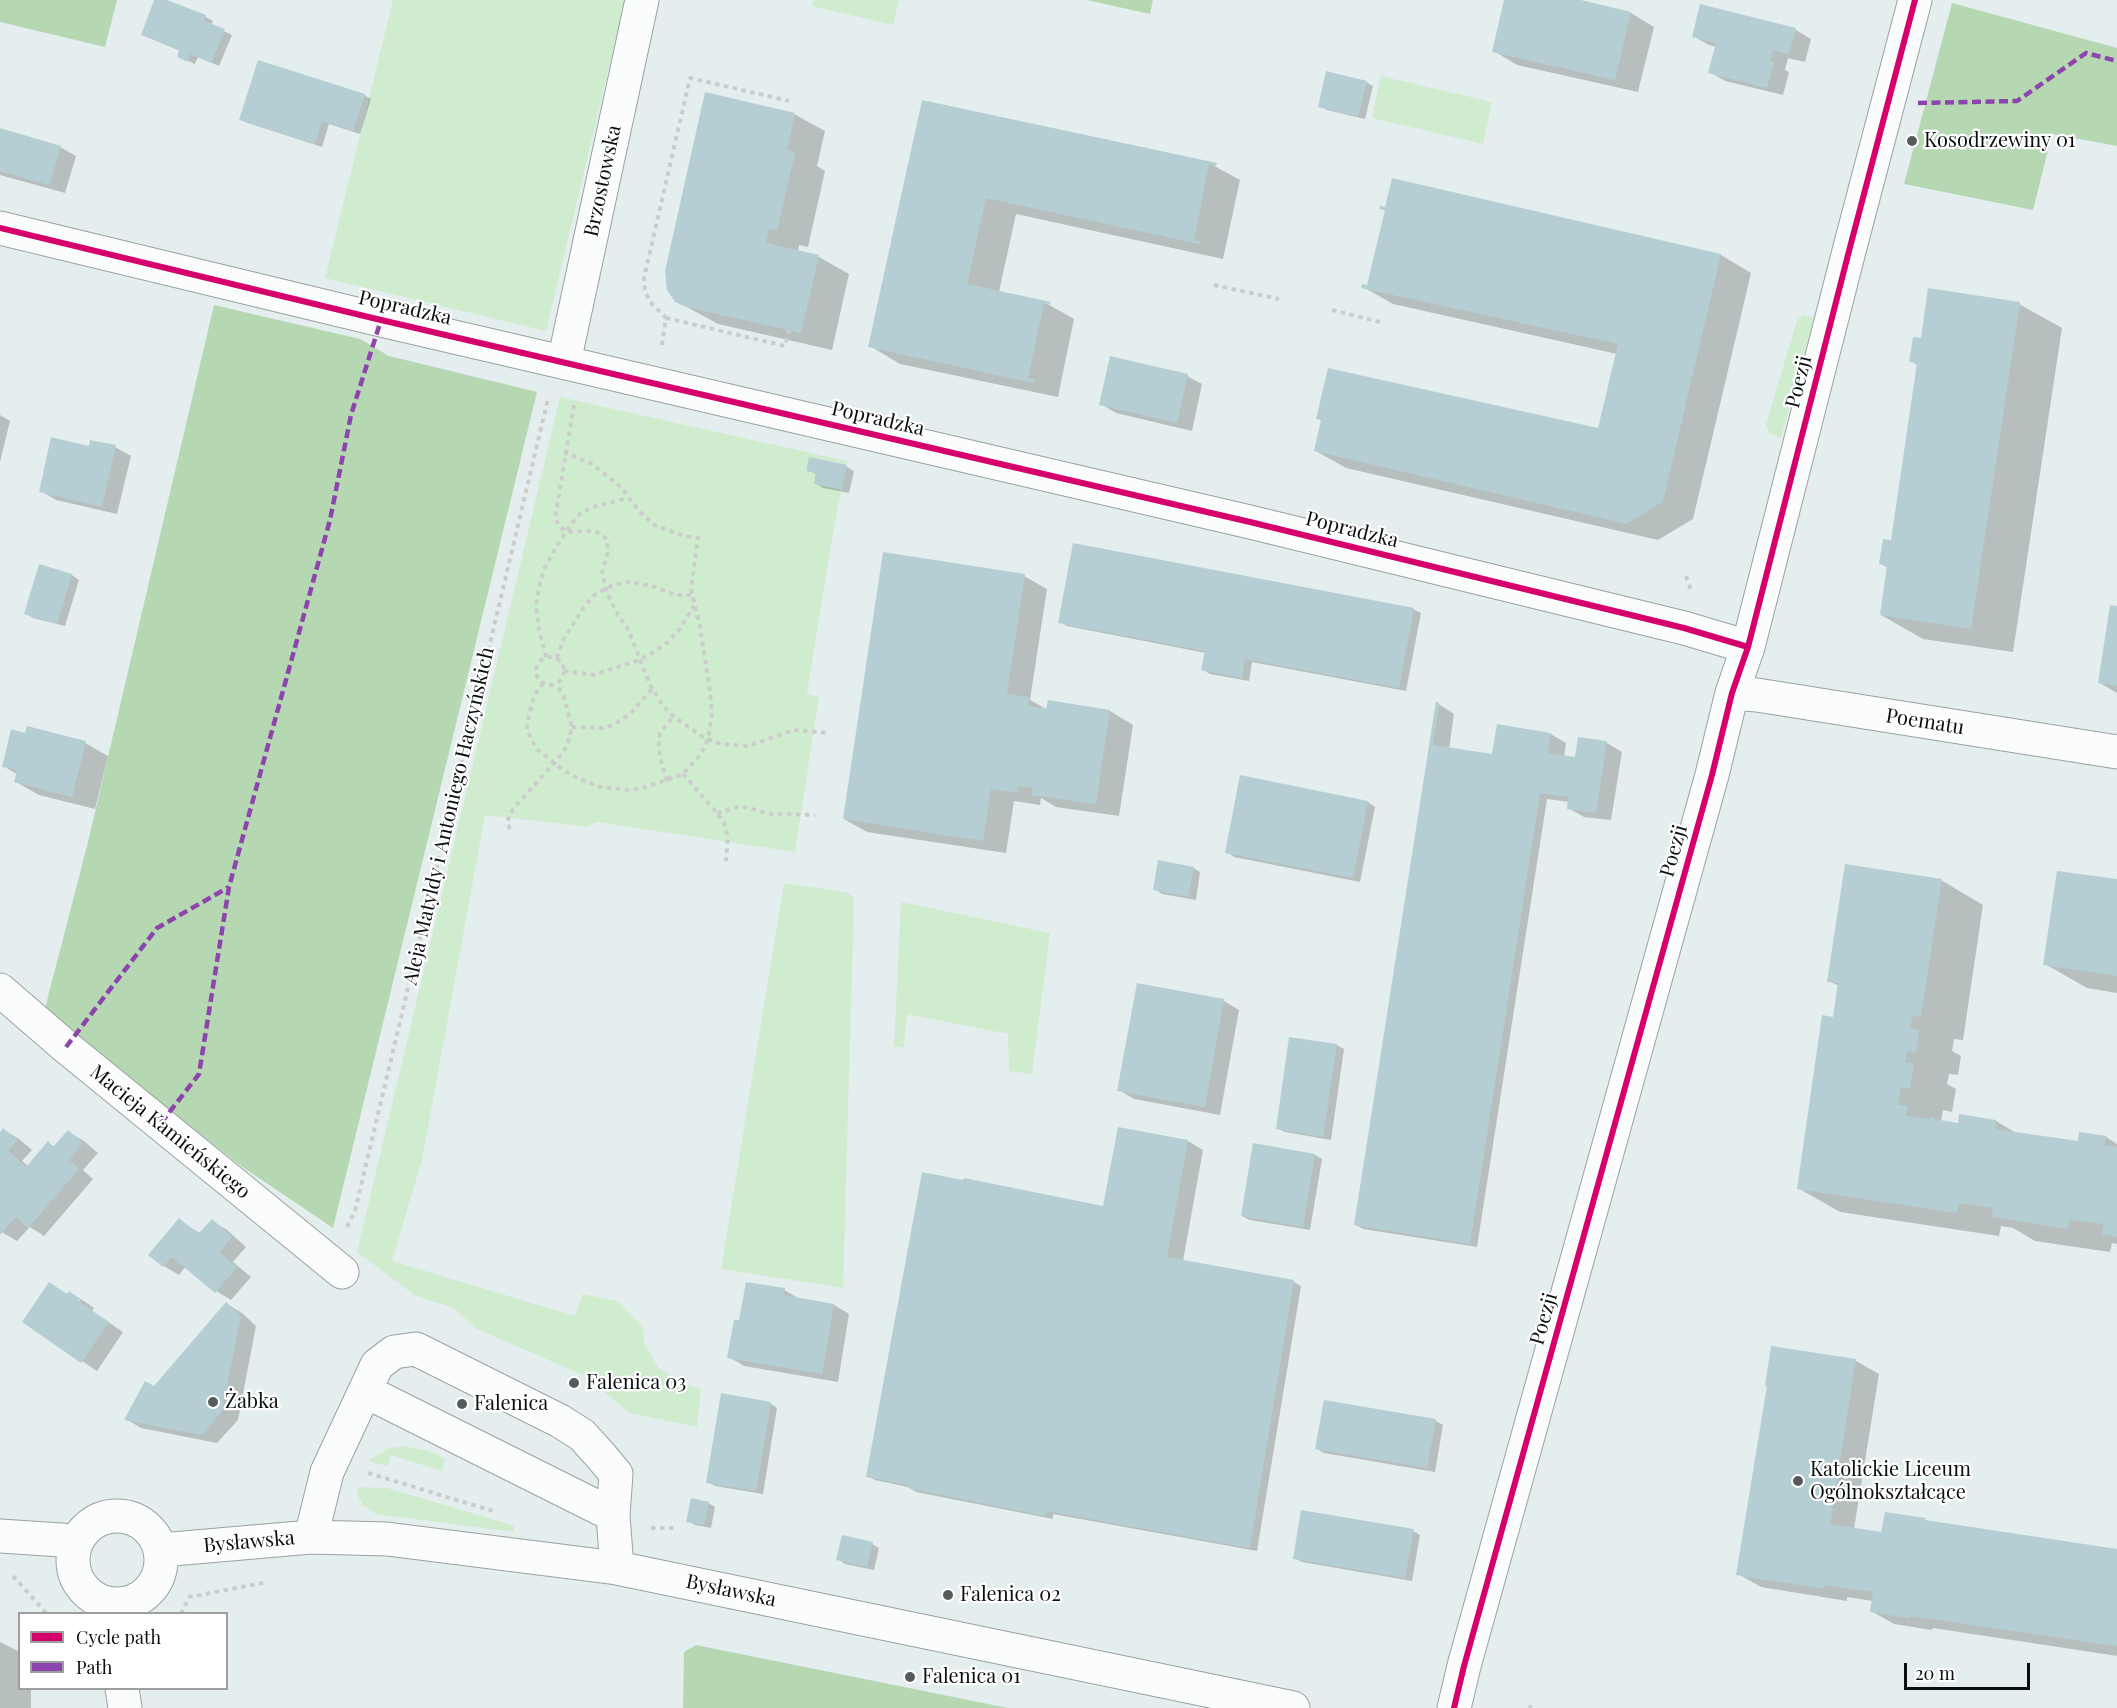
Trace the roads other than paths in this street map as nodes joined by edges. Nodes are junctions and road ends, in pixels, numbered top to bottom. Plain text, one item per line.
1 (642, 0) edge
2 (1916, 0) edge
3 (0, 228) edge
4 (564, 362) junction
5 (1748, 647) junction
6 (1732, 693) junction
7 (2117, 752) edge
8 (0, 990) edge
9 (342, 1272) dead end
10 (365, 1391) junction
11 (614, 1522) junction
12 (0, 1536) edge
13 (311, 1537) junction
14 (76, 1541) junction
15 (161, 1550) junction
16 (617, 1568) junction
17 (113, 1609) edge
18 (122, 1690) edge
19 (125, 1708) edge
20 (1293, 1708) edge
21 (1454, 1708) edge

1 - 4 street, Brzostowska
2 - 5 street, Poezji
3 - 4 street, Popradzka
4 - 5 street, Popradzka
5 - 6 street, Poezji
6 - 7 street, Poematu
6 - 21 street, Poezji
8 - 9 street, Macieja Kamieńskiego
10 - 11 street
10 - 11 street
10 - 13 street
11 - 16 street
12 - 14 street
13 - 15 street, Bysławska
13 - 16 street, Bysławska
14 - 15 street
14 - 17 street
15 - 17 street
16 - 20 street, Bysławska
18 - 19 street

